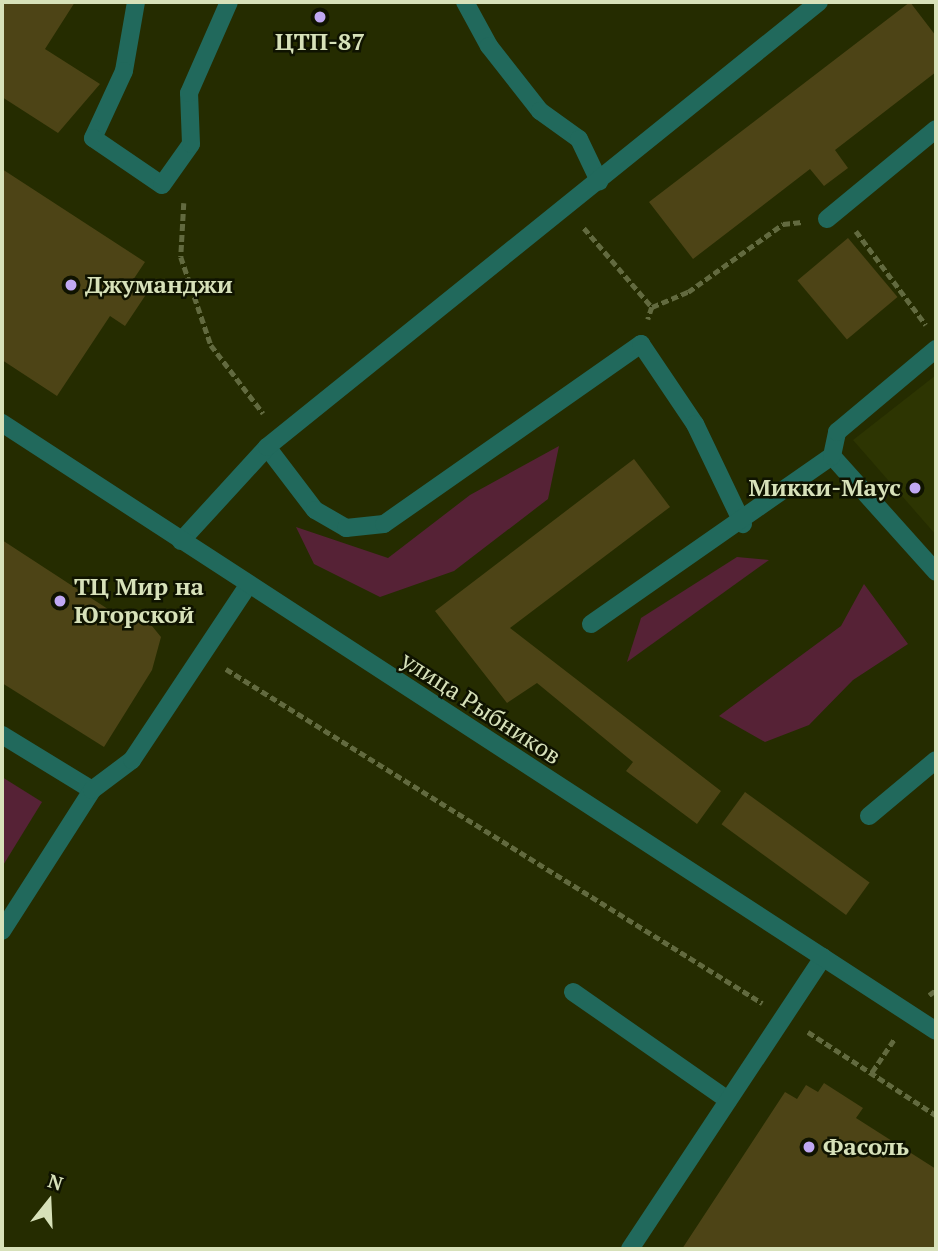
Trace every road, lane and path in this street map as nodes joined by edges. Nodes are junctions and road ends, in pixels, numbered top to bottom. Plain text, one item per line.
1 (136, 2) edge
2 (229, 2) edge
3 (465, 2) edge
4 (819, 2) edge
5 (936, 129) edge
6 (599, 181) junction
7 (185, 195) dead end
8 (567, 207) junction
9 (834, 214) junction
10 (652, 307) junction
11 (929, 329) dead end
12 (641, 344) junction
13 (936, 349) edge
14 (2, 423) edge
15 (274, 441) junction
16 (832, 456) junction
17 (743, 524) junction
18 (181, 541) junction
19 (936, 572) edge
20 (247, 587) junction
21 (591, 624) dead end
22 (203, 655) junction
23 (2, 735) edge
24 (936, 760) edge
25 (92, 790) junction
26 (869, 816) dead end
27 (2, 931) edge
28 (823, 957) junction
29 (573, 992) dead end
30 (783, 1017) junction
31 (936, 1031) edge
32 (728, 1100) junction
33 (936, 1115) edge
34 (630, 1249) edge

1 - 2 street
3 - 6 street
4 - 6 street
5 - 9 street
6 - 8 street
7 - 15 path
8 - 10 path
8 - 15 street
9 - 10 path
9 - 11 path
10 - 12 path
12 - 15 street
12 - 17 street
13 - 16 street
14 - 18 street, улица Рыбников
15 - 18 street
16 - 17 street
16 - 19 street
17 - 21 street
18 - 20 street, улица Рыбников
20 - 22 street
20 - 28 street, улица Рыбников
22 - 25 street
22 - 30 path
23 - 25 street
24 - 26 street
25 - 27 street
28 - 30 street
28 - 31 street, улица Рыбников
29 - 32 street
30 - 32 street
30 - 33 path
32 - 34 street

